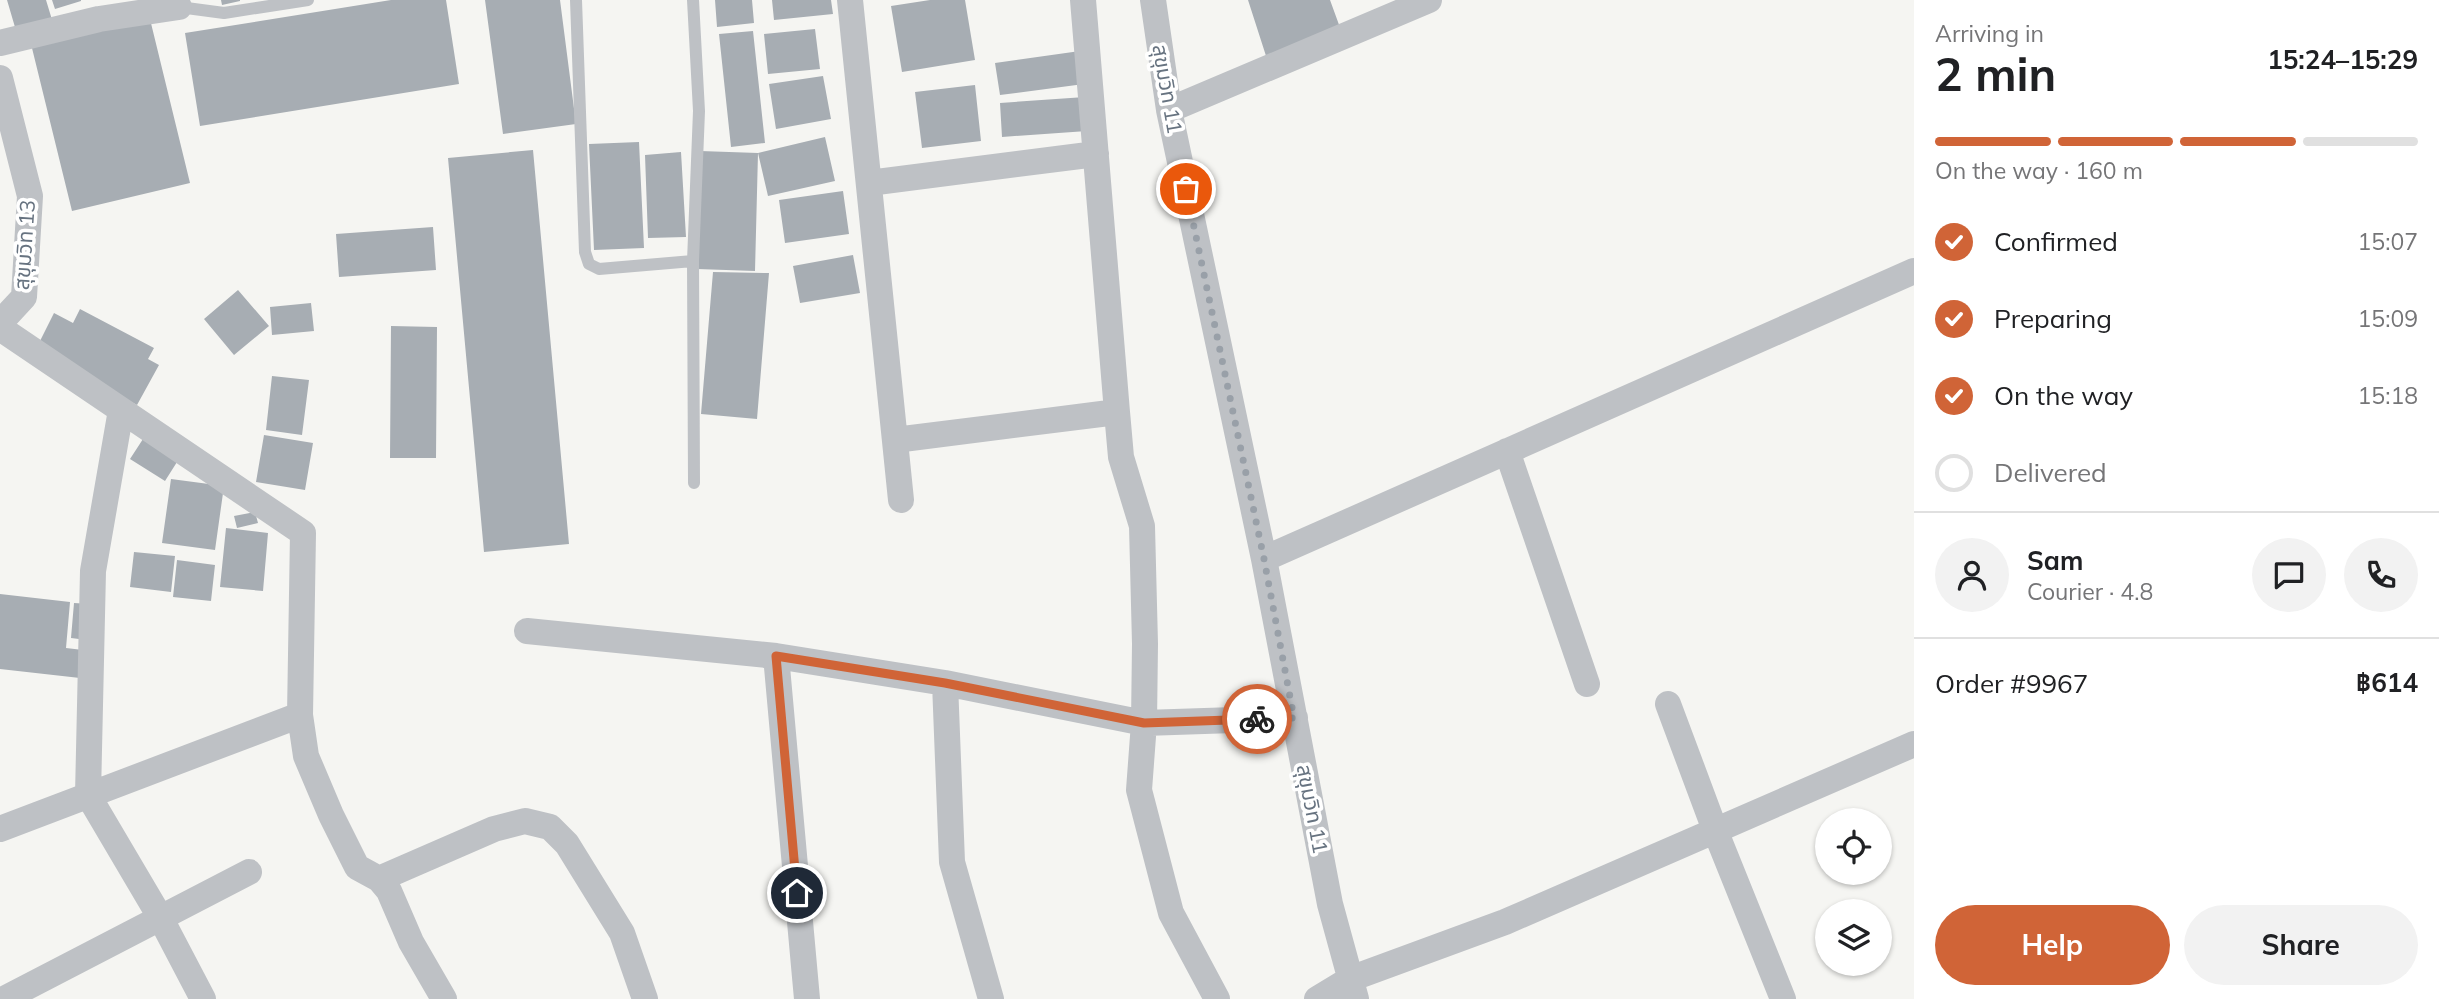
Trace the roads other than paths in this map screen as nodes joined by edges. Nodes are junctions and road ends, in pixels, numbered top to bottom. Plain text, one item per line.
1 (308, 0) edge
2 (576, 0) edge
3 (693, 0) edge
4 (850, 0) edge
5 (1083, 0) edge
6 (1153, 0) edge
7 (1429, 0) edge
8 (179, 4) edge
9 (0, 43) edge
10 (0, 78) edge
11 (1169, 110) junction
12 (1096, 154) junction
13 (869, 183) junction
14 (694, 261) junction
15 (1914, 271) edge
16 (12, 297) edge
17 (0, 326) edge
18 (121, 410) junction
19 (1117, 412) junction
20 (895, 440) junction
21 (1507, 451) junction
22 (694, 483) dead end
23 (901, 500) dead end
24 (1264, 559) junction
25 (527, 631) dead end
26 (776, 656) junction
27 (945, 683) junction
28 (1587, 684) dead end
29 (1668, 704) dead end
30 (300, 715) junction
31 (1294, 718) junction
32 (1144, 723) junction
33 (1914, 744) edge
34 (88, 795) junction
35 (0, 829) edge
36 (1715, 830) junction
37 (249, 872) dead end
38 (379, 879) junction
39 (160, 917) junction
40 (1353, 989) edge
41 (4, 999) edge
42 (203, 999) edge
43 (444, 999) edge
44 (645, 999) edge
45 (807, 999) edge
46 (991, 999) edge
47 (1217, 999) edge
48 (1317, 999) edge
49 (1783, 999) edge

1 - 8 lane
2 - 14 lane
3 - 14 lane
4 - 13 street
5 - 12 street
6 - 11 street, สุขุมวิท 11
7 - 11 street
8 - 9 street
10 - 16 street, สุขุมวิท 13
11 - 24 street, สุขุมวิท 11
12 - 13 street
12 - 19 street
13 - 20 street
14 - 22 lane
15 - 21 street
16 - 17 street, สุขุมวิท 13
17 - 18 street
18 - 30 street
18 - 34 street
19 - 20 street
19 - 32 street
20 - 23 street
21 - 24 street
21 - 28 street
24 - 31 street, สุขุมวิท 11
25 - 26 street
26 - 27 street
26 - 45 street
27 - 32 street
27 - 46 street
29 - 36 street
30 - 34 street
30 - 38 street
31 - 32 street
31 - 40 street, สุขุมวิท 11
32 - 47 street
33 - 36 street
34 - 35 street
34 - 39 street
36 - 40 street
36 - 49 street
37 - 39 street
38 - 43 street
38 - 44 street
39 - 41 street
39 - 42 street
40 - 48 street

